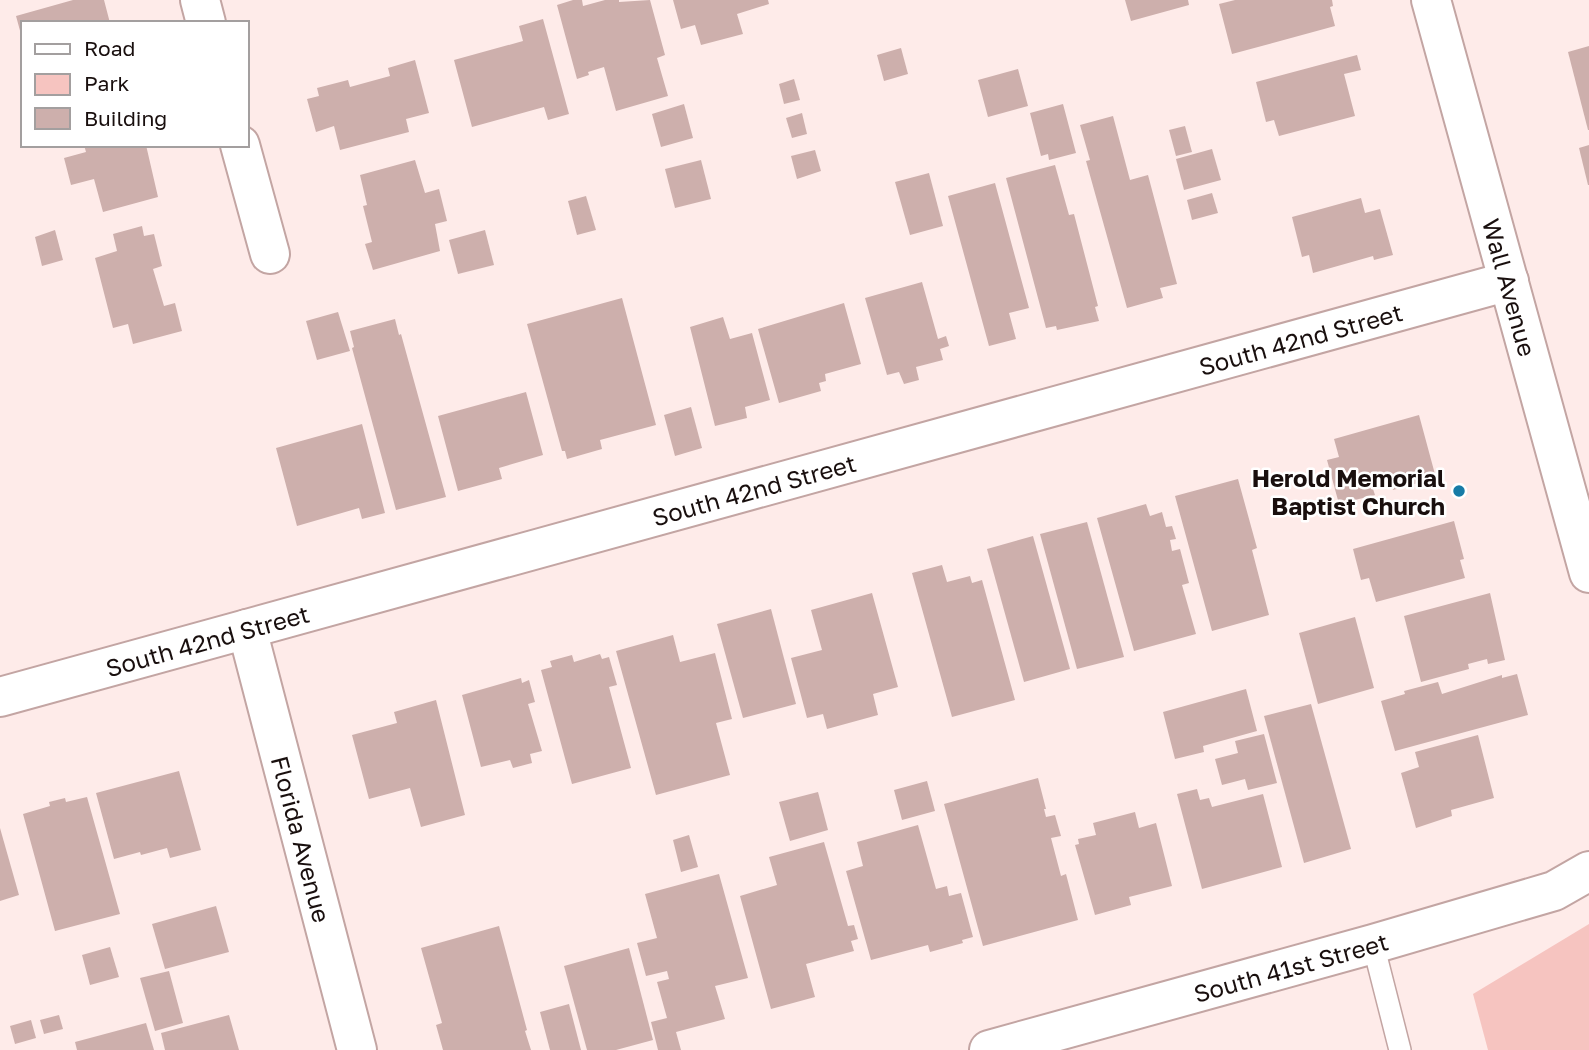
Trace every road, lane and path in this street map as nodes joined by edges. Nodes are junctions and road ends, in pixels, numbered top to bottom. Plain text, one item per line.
1 (200, 0) edge
2 (1431, 0) edge
3 (205, 21) edge
4 (241, 147) edge
5 (270, 254) dead end
6 (1508, 281) junction
7 (1589, 573) edge
8 (247, 629) junction
9 (0, 697) edge
10 (1589, 871) edge
11 (1373, 944) junction
12 (357, 1050) edge
13 (989, 1050) edge
14 (1400, 1050) edge

1 - 3 street
2 - 6 street, Wall Avenue
4 - 5 street
6 - 7 street, Wall Avenue
6 - 8 street, South 42nd Street
8 - 9 street, South 42nd Street
8 - 12 street, Florida Avenue
10 - 11 street, South 41st Street
11 - 13 street, South 41st Street
11 - 14 lane

